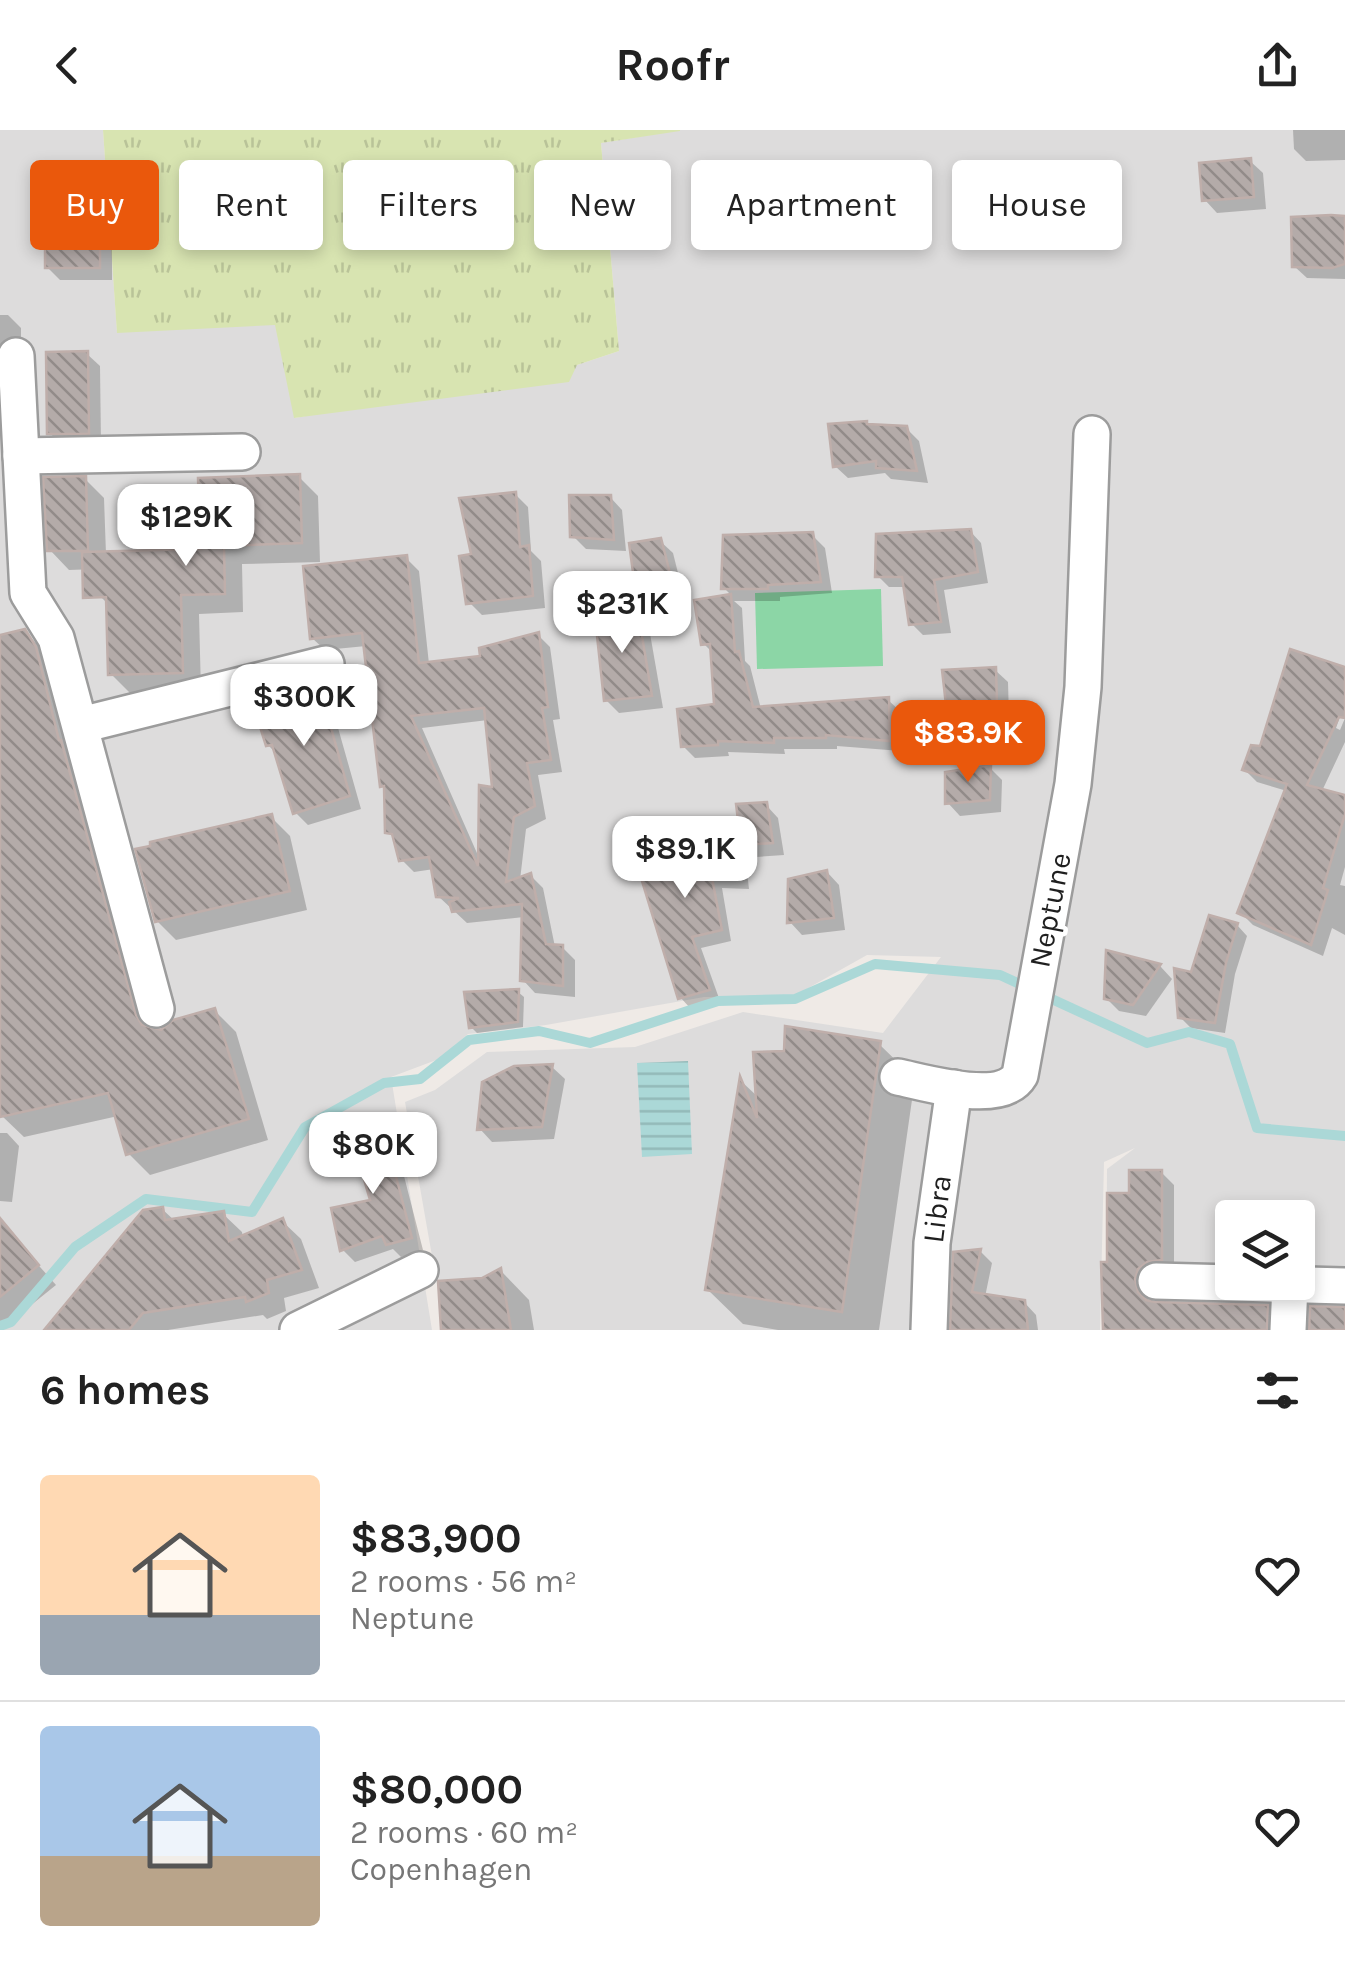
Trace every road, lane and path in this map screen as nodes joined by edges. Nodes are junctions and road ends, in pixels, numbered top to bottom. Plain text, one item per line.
1 (16, 356) dead end
2 (1092, 434) dead end
3 (242, 452) dead end
4 (21, 456) junction
5 (14, 594) edge
6 (326, 664) dead end
7 (82, 725) junction
8 (156, 1009) dead end
9 (898, 1078) dead end
10 (954, 1088) junction
11 (420, 1270) dead end
12 (1156, 1281) dead end
13 (1215, 1282) edge
14 (1315, 1285) edge
15 (1345, 1286) edge
16 (1289, 1300) edge
17 (298, 1330) edge
18 (929, 1330) edge
19 (1288, 1330) edge

1 - 4 street
2 - 10 street, Neptune
3 - 4 street
4 - 5 street
5 - 7 street
6 - 7 street
7 - 8 street
9 - 10 street, Neptune
10 - 18 street, Libra
11 - 17 street
12 - 13 street
14 - 15 street
16 - 19 street

